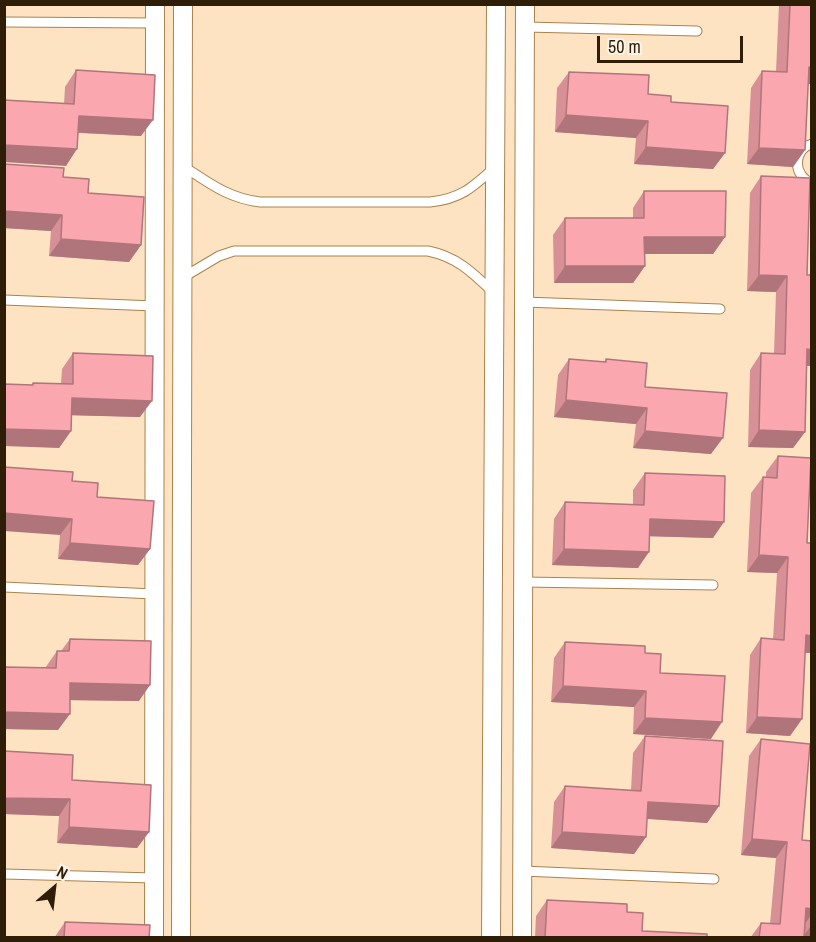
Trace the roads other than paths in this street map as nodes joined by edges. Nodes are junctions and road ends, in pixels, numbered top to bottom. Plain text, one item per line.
1 (183, 4) edge
2 (496, 4) edge
3 (525, 4) edge
4 (155, 14) edge
5 (4, 22) edge
6 (525, 27) junction
7 (697, 31) dead end
8 (812, 144) edge
9 (183, 166) junction
10 (495, 166) junction
11 (812, 183) edge
12 (182, 278) junction
13 (495, 294) junction
14 (4, 300) edge
15 (524, 302) junction
16 (155, 306) junction
17 (720, 309) dead end
18 (523, 582) junction
19 (713, 585) dead end
20 (4, 588) edge
21 (154, 594) junction
22 (522, 872) junction
23 (4, 874) edge
24 (154, 878) junction
25 (714, 879) dead end
26 (154, 938) edge
27 (181, 938) edge
28 (491, 938) edge
29 (522, 938) edge

1 - 9 street
2 - 10 street
3 - 6 street
4 - 5 lane
4 - 16 street
6 - 7 lane
6 - 15 street
8 - 11 lane
9 - 10 lane
9 - 12 street
10 - 13 street
12 - 13 lane
12 - 27 street
13 - 28 street
14 - 16 lane
15 - 17 lane
15 - 18 street
16 - 21 street
18 - 19 lane
18 - 22 street
20 - 21 lane
21 - 24 street
22 - 25 lane
22 - 29 street
23 - 24 lane
24 - 26 street

